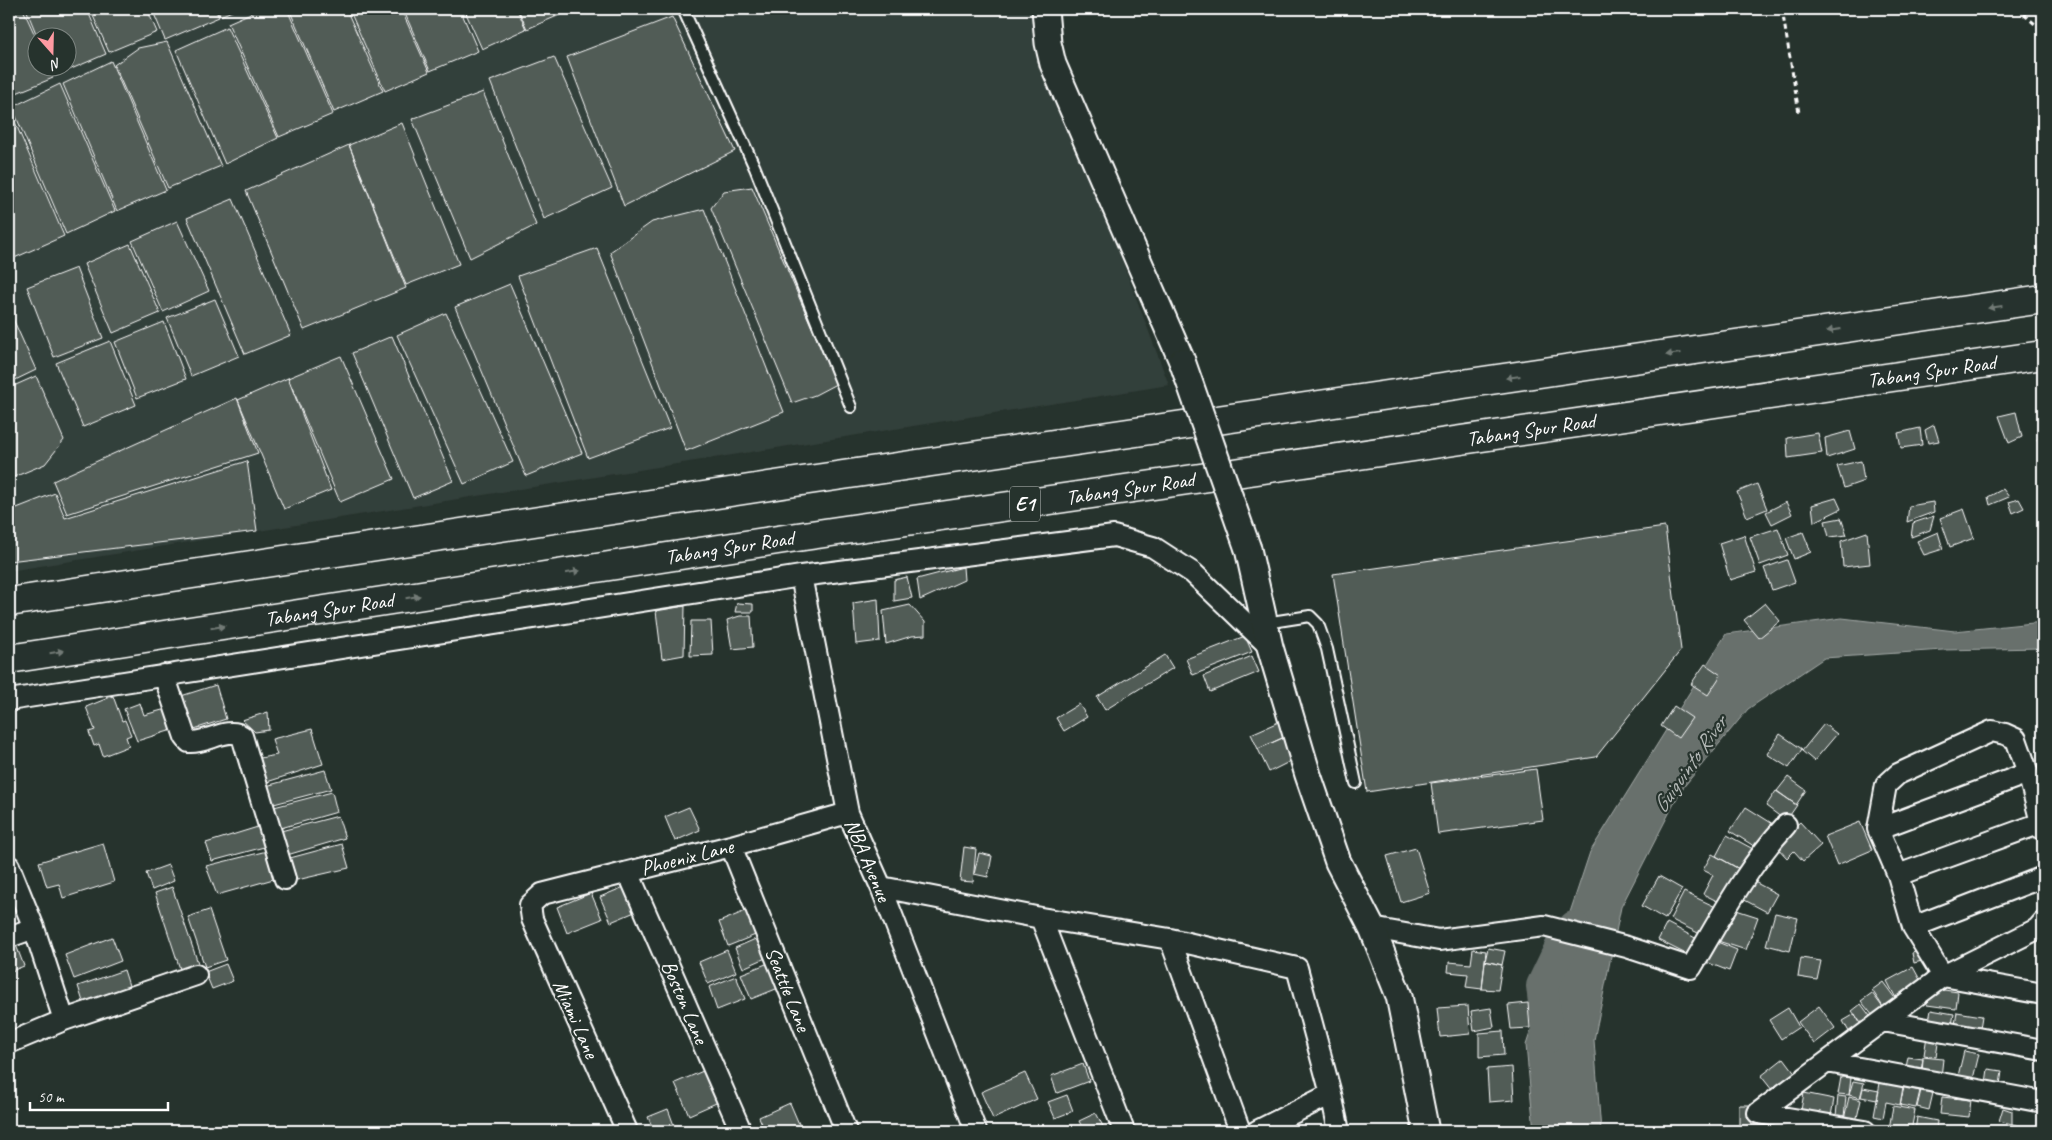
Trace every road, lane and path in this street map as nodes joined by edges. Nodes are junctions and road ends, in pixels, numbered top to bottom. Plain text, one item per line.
1 (683, 9) edge
2 (1045, 9) edge
3 (1782, 9) edge
4 (2016, 9) edge
5 (2043, 24) edge
6 (1799, 113) dead end
7 (2043, 300) edge
8 (2043, 355) edge
9 (851, 406) dead end
10 (801, 576) junction
11 (9, 602) edge
12 (1264, 623) junction
13 (1270, 648) junction
14 (9, 660) edge
15 (164, 675) junction
16 (9, 700) edge
17 (2028, 774) junction
18 (1356, 783) dead end
19 (848, 813) junction
20 (1786, 825) dead end
21 (2042, 827) edge
22 (1878, 829) junction
23 (730, 846) junction
24 (9, 866) edge
25 (628, 872) junction
26 (1898, 875) junction
27 (2043, 877) edge
28 (285, 879) dead end
29 (881, 888) junction
30 (530, 905) joint
31 (1041, 918) junction
32 (1913, 927) junction
33 (2041, 927) edge
34 (34, 928) junction
35 (1372, 928) junction
36 (9, 938) edge
37 (1170, 939) junction
38 (196, 974) dead end
39 (1943, 976) junction
40 (2043, 994) edge
41 (64, 1020) junction
42 (1883, 1021) junction
43 (9, 1043) edge
44 (2043, 1050) edge
45 (1827, 1062) junction
46 (1331, 1094) junction
47 (2043, 1102) edge
48 (1759, 1122) edge
49 (1817, 1127) edge
50 (626, 1131) edge
51 (741, 1131) edge
52 (846, 1131) edge
53 (976, 1131) edge
54 (1124, 1131) edge
55 (1240, 1131) edge
56 (1258, 1131) edge
57 (1338, 1131) edge
58 (1426, 1131) edge
59 (1865, 1131) edge

1 - 9 lane
2 - 12 street, bridge
3 - 6 path
4 - 5 path
7 -> 11 highway
14 -> 8 highway, Tabang Spur Road / E1
10 - 13 street
10 - 15 street
10 - 19 street, NBA Avenue
12 - 13 street
12 - 18 lane
13 - 35 street
15 - 16 street
15 - 28 street
17 - 21 street
17 - 22 street
17 - 22 street
19 - 23 street, Phoenix Lane
19 - 29 street, NBA Avenue
20 - 35 street
21 - 26 street
22 - 26 street
23 - 25 street, Phoenix Lane
23 - 52 street, Seattle Lane
24 - 34 street
25 - 30 street, Phoenix Lane
25 - 51 street, Boston Lane
26 - 32 street
27 - 32 street
29 - 31 street
29 - 53 street, NBA Avenue
30 - 50 street, Miami Lane
31 - 37 street
31 - 54 street
32 - 39 street
33 - 39 street
34 - 36 street
34 - 41 street
35 - 58 street
37 - 46 street
37 - 55 street
38 - 41 street
39 - 40 street
39 - 42 street
41 - 43 street
42 - 44 street
42 - 45 street
45 - 47 street
45 - 48 street
46 - 56 street
46 - 57 street
48 - 49 street
49 - 59 street

